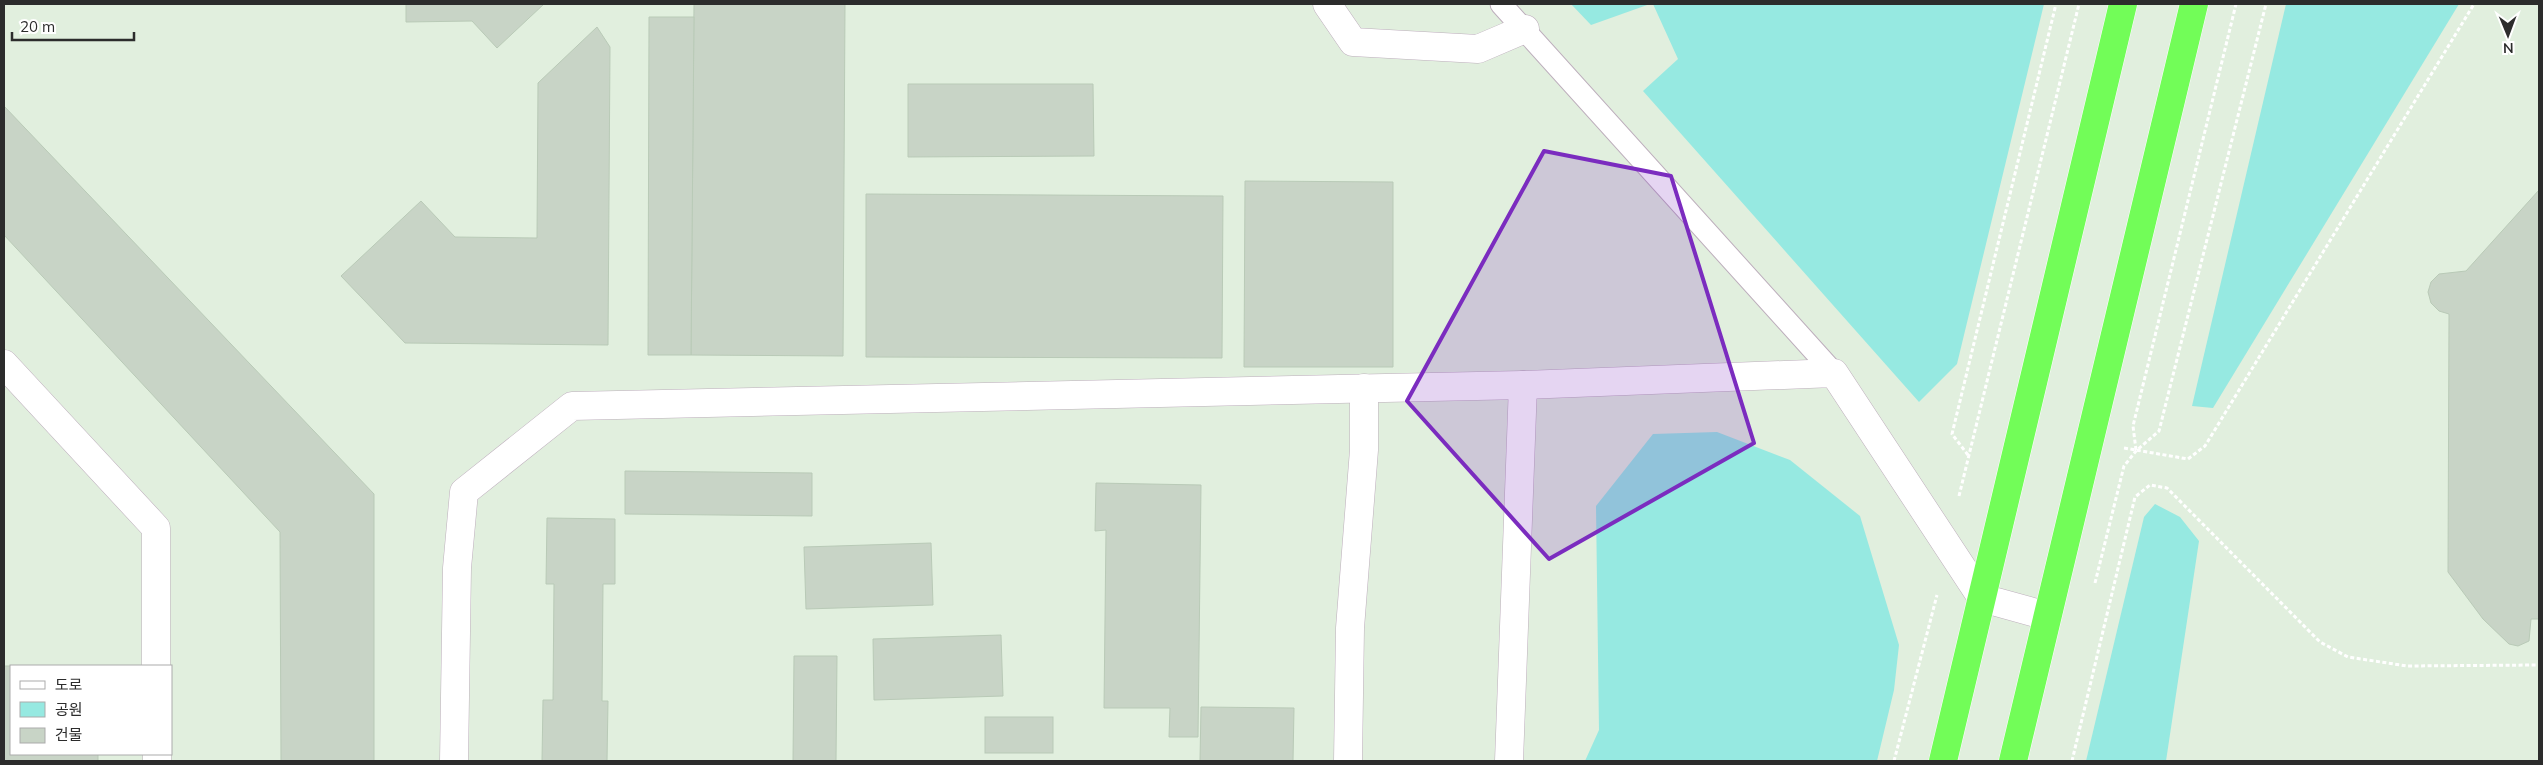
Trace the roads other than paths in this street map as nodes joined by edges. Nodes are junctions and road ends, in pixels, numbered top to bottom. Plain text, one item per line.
1 (1327, 4) edge
2 (1501, 4) edge
3 (2122, 4) edge
4 (2194, 4) edge
5 (1525, 29) junction
6 (4, 364) edge
7 (1834, 373) junction
8 (1523, 385) junction
9 (1364, 388) junction
10 (1982, 598) junction
11 (2048, 616) junction
12 (156, 665) edge
13 (454, 761) edge
14 (1348, 761) edge
15 (1509, 761) edge
16 (1943, 761) edge
17 (2013, 761) edge

1 - 5 street
2 - 5 lane
3 - 10 highway
4 - 11 highway
5 - 7 lane
6 - 12 street
7 - 8 street
7 - 10 street
8 - 9 street
8 - 15 street
9 - 13 street
9 - 14 street
10 - 11 street
10 - 16 highway
11 - 17 highway

